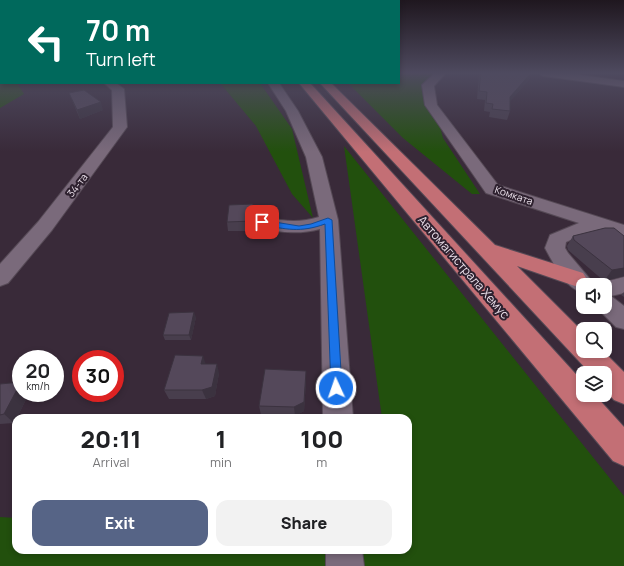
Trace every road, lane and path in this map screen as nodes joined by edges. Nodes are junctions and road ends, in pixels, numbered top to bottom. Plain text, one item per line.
1 (119, 99) edge
2 (284, 99) edge
3 (318, 99) edge
4 (341, 99) edge
5 (430, 99) edge
6 (328, 220) junction
7 (262, 222) dead end
8 (586, 223) junction
9 (624, 231) edge
10 (624, 240) edge
11 (487, 249) junction
12 (0, 278) edge
13 (577, 278) edge
14 (576, 280) edge
15 (624, 285) edge
16 (612, 288) edge
17 (612, 309) edge
18 (624, 320) edge
19 (576, 341) edge
20 (593, 358) edge
21 (624, 390) edge
22 (338, 414) edge
23 (624, 450) edge
24 (344, 554) edge
25 (345, 566) edge

1 - 12 street, 34-та
2 - 6 street
3 - 23 highway, Автомагистрала Хемус
4 - 11 highway, Автомагистрала Хемус
5 - 8 street, Комката
6 - 7 street
6 - 22 street
8 - 9 street, Комката
8 - 10 street
8 - 13 street
11 - 14 highway
11 - 19 highway, Автомагистрала Хемус
15 - 16 street
17 - 18 street
20 - 21 highway
24 - 25 street

